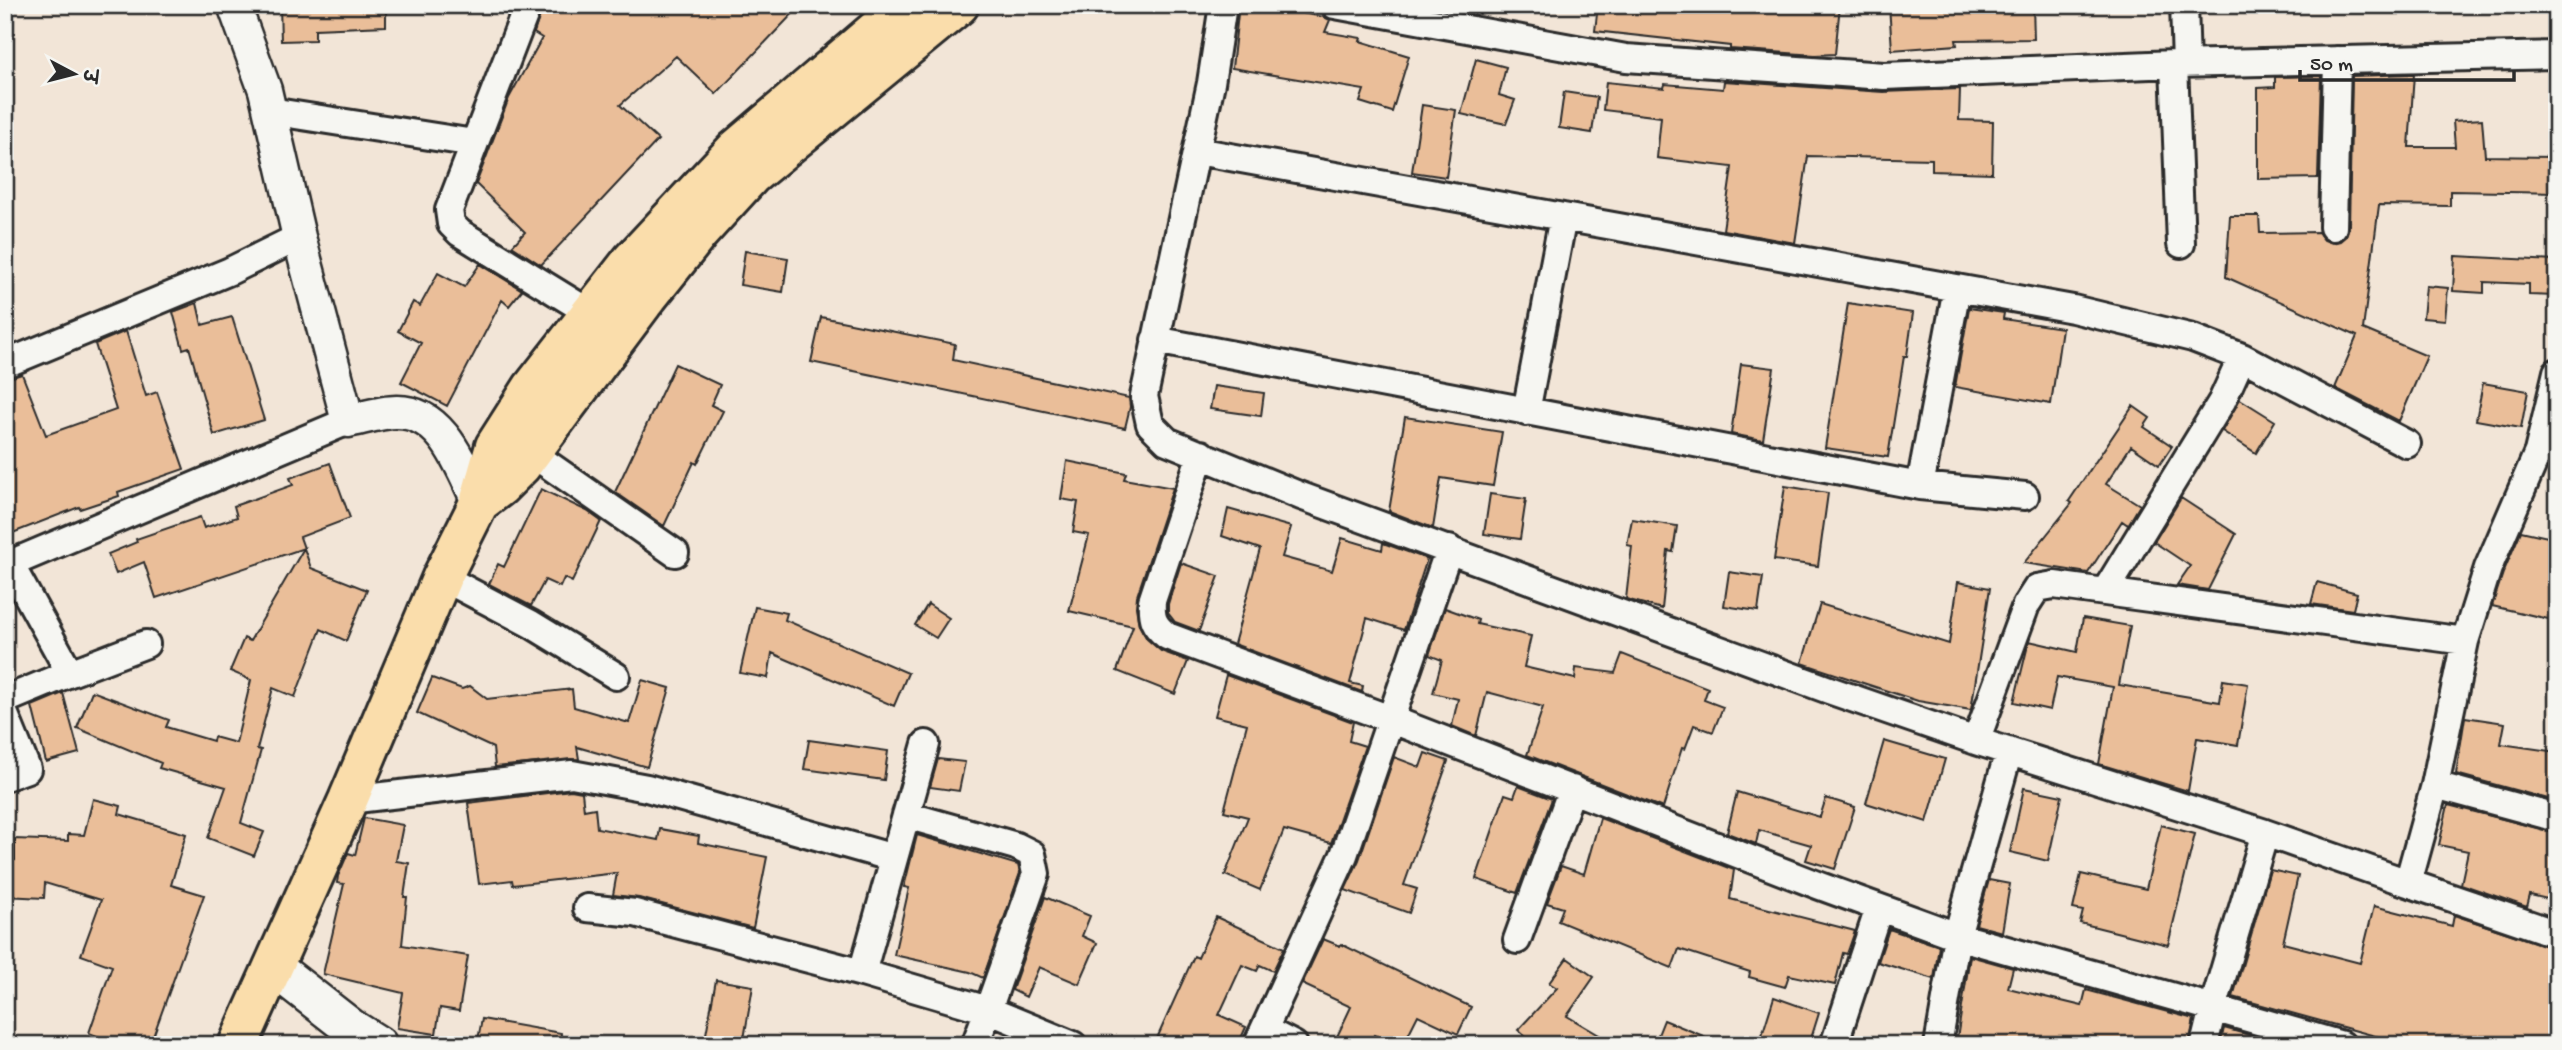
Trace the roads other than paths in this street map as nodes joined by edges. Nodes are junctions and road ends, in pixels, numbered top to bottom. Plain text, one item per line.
1 (234, 5) edge
2 (528, 5) edge
3 (905, 5) edge
4 (959, 5) edge
5 (1223, 5) edge
6 (1335, 5) edge
7 (2184, 5) edge
8 (2557, 55) edge
9 (2337, 60) junction
10 (2180, 64) junction
11 (270, 111) junction
12 (474, 144) junction
13 (1196, 151) junction
14 (1563, 216) junction
15 (2333, 227) dead end
16 (299, 237) junction
17 (2181, 244) dead end
18 (1957, 288) junction
19 (590, 313) junction
20 (1155, 340) junction
21 (2242, 358) junction
22 (5, 364) edge
23 (2557, 372) edge
24 (1526, 412) junction
25 (348, 421) junction
26 (2407, 444) dead end
27 (530, 452) junction
28 (2548, 452) edge
29 (1201, 454) junction
30 (1920, 486) junction
31 (2025, 496) dead end
32 (479, 503) junction
33 (1449, 549) junction
34 (675, 553) dead end
35 (7, 565) edge
36 (442, 577) junction
37 (2105, 592) junction
38 (2465, 641) junction
39 (146, 644) dead end
40 (70, 673) junction
41 (615, 676) dead end
42 (5, 701) edge
43 (5, 715) edge
44 (1390, 719) junction
45 (1976, 741) junction
46 (926, 744) dead end
47 (2009, 751) junction
48 (5, 778) edge
49 (2435, 785) junction
50 (1572, 789) junction
51 (348, 800) junction
52 (906, 815) junction
53 (2557, 818) edge
54 (2265, 833) junction
55 (894, 858) junction
56 (2408, 883) junction
57 (587, 908) dead end
58 (1880, 908) junction
59 (2557, 934) edge
60 (1957, 936) junction
61 (1517, 940) dead end
62 (273, 967) junction
63 (862, 973) junction
64 (2213, 1008) junction
65 (988, 1010) junction
66 (1261, 1038) edge
67 (238, 1045) edge
68 (378, 1045) edge
69 (975, 1045) edge
70 (1073, 1045) edge
71 (1294, 1045) edge
72 (1834, 1045) edge
73 (1938, 1045) edge
74 (2204, 1045) edge
75 (2342, 1045) edge

1 - 11 street
2 - 12 street
3 - 19 main road
4 - 27 main road
5 - 13 street
6 - 10 street
7 - 10 street
8 - 9 street
9 - 10 street
9 - 15 street
10 - 17 street
11 - 12 street
11 - 16 street
12 - 19 street
13 - 14 street
13 - 20 street
14 - 18 street
14 - 24 street
16 - 22 street
16 - 25 street
18 - 21 street
18 - 30 street
19 - 32 main road
20 - 24 street
20 - 29 street
21 - 26 street
21 - 37 street
23 - 28 street
24 - 30 street
25 - 32 street
25 - 35 street
27 - 32 main road
27 - 34 street
28 - 38 street
29 - 33 street
29 - 44 street
30 - 31 street
32 - 36 main road
33 - 44 street
33 - 45 street
35 - 40 street
36 - 41 street
36 - 51 main road
37 - 38 street
37 - 45 street
38 - 49 street
39 - 40 street
40 - 42 street
43 - 48 street
44 - 50 street
44 - 66 street
45 - 47 street
46 - 52 street
47 - 54 street
47 - 60 street
49 - 53 street
49 - 56 street
50 - 58 street
50 - 61 street
51 - 55 street
51 - 62 main road
52 - 55 street
52 - 65 street
54 - 56 street
54 - 64 street
55 - 63 street
56 - 59 street
57 - 63 street
58 - 60 street
58 - 72 street
60 - 64 street
60 - 73 street
62 - 67 main road
62 - 68 main road
63 - 65 street
64 - 74 street
64 - 75 street
65 - 69 street
65 - 70 street
66 - 71 street

